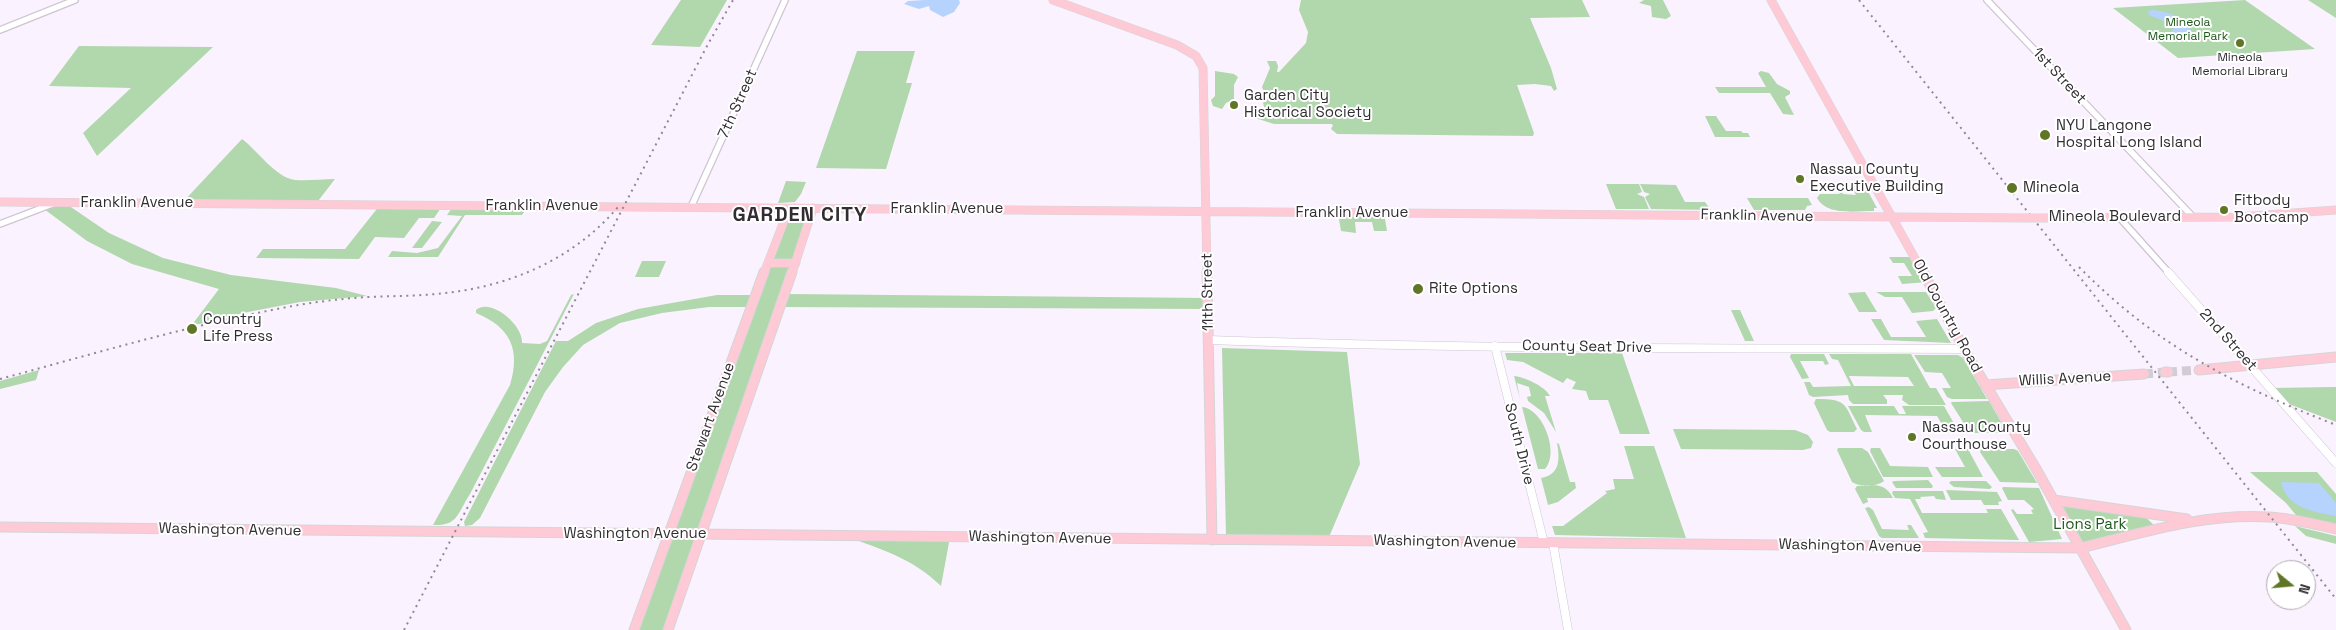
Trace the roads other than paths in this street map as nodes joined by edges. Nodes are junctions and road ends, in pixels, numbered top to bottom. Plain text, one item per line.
1 (75, 0) edge
2 (786, 0) edge
3 (1053, 0) edge
4 (1770, 0) edge
5 (1987, 0) edge
6 (0, 30) edge
7 (0, 202) edge
8 (57, 202) junction
9 (691, 207) junction
10 (795, 208) junction
11 (812, 208) junction
12 (2336, 210) edge
13 (1206, 211) junction
14 (1893, 217) junction
15 (2119, 217) junction
16 (2193, 217) junction
17 (0, 224) edge
18 (768, 263) junction
19 (796, 263) junction
20 (1209, 340) junction
21 (1495, 346) junction
22 (1964, 349) junction
23 (2336, 357) edge
24 (2251, 366) junction
25 (2199, 370) tunnel mouth
26 (2144, 374) tunnel mouth
27 (1986, 385) junction
28 (2336, 463) edge
29 (2054, 500) junction
30 (2193, 520) junction
31 (0, 527) edge
32 (2336, 529) edge
33 (669, 534) junction
34 (701, 534) junction
35 (1212, 540) junction
36 (1549, 543) junction
37 (2080, 548) junction
38 (634, 630) edge
39 (668, 630) edge
40 (1568, 630) edge
41 (2126, 630) edge

1 - 6 street
2 - 9 street, 7th Street
3 - 13 main road, 11th Street
4 - 14 main road, Old Country Road
5 - 16 street, 1st Street
7 - 8 main road, Franklin Avenue
8 - 9 main road, Franklin Avenue
8 - 17 street
9 - 10 main road, Franklin Avenue
10 - 11 main road, Franklin Avenue
10 - 18 main road, Stewart Avenue
11 - 13 main road, Franklin Avenue
11 - 19 main road, Stewart Avenue
12 - 16 main road, Mineola Boulevard
13 - 14 main road, Franklin Avenue
13 - 20 main road, 11th Street
14 - 15 main road, Mineola Boulevard, bridge
14 - 22 main road, Old Country Road
15 - 16 main road, Mineola Boulevard
15 - 24 street, 2nd Street
18 - 19 main road
18 - 33 main road, Stewart Avenue
19 - 34 main road, Stewart Avenue
20 - 21 street, County Seat Drive
20 - 35 main road, 11th Street
21 - 22 street, County Seat Drive
21 - 36 street, South Drive
22 - 27 main road, Old Country Road
23 - 24 main road
24 - 25 main road
24 - 28 street, 2nd Street
26 - 27 main road, Willis Avenue
27 - 29 main road, Old Country Road
29 - 30 main road
29 - 37 main road, Old Country Road
30 - 32 main road
30 - 37 main road, Washington Avenue
31 - 33 main road, Washington Avenue
33 - 34 main road, Washington Avenue
33 - 38 main road, Stewart Avenue
34 - 35 main road, Washington Avenue
34 - 39 main road, Stewart Avenue
35 - 36 main road, Washington Avenue
36 - 37 main road, Washington Avenue
36 - 40 street, South Drive
37 - 41 main road, Old Country Road

